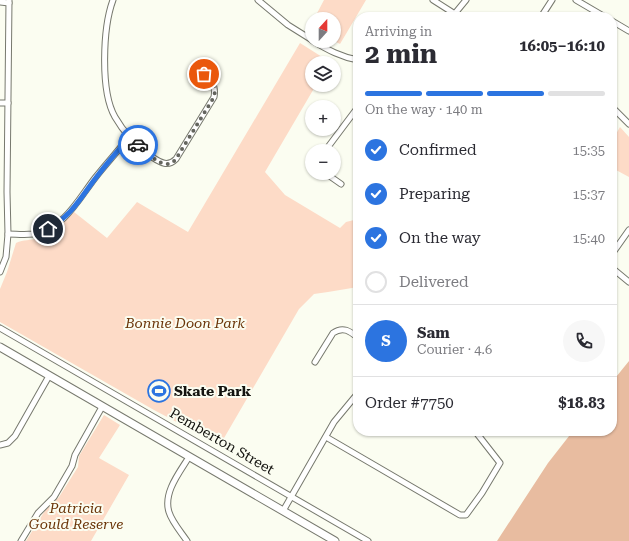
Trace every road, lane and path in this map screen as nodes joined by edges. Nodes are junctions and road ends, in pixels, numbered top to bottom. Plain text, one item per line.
1 (113, 0) edge
2 (433, 0) edge
3 (466, 0) edge
4 (552, 0) edge
5 (576, 0) edge
6 (261, 1) edge
7 (0, 2) edge
8 (9, 2) edge
9 (449, 12) edge
10 (456, 12) edge
11 (544, 12) edge
12 (596, 12) edge
13 (617, 24) edge
14 (629, 31) edge
15 (305, 36) edge
16 (327, 48) edge
17 (353, 59) edge
18 (197, 68) dead end
19 (0, 103) edge
20 (8, 103) junction
21 (617, 112) edge
22 (353, 114) edge
23 (629, 124) edge
24 (129, 137) junction
25 (330, 144) edge
26 (335, 180) edge
27 (341, 184) dead end
28 (0, 192) edge
29 (7, 192) junction
30 (629, 230) edge
31 (8, 234) junction
32 (617, 247) edge
33 (0, 272) edge
34 (617, 272) edge
35 (629, 282) edge
36 (0, 328) edge
37 (353, 335) edge
38 (0, 347) edge
39 (315, 362) dead end
40 (49, 376) junction
41 (353, 399) edge
42 (102, 407) junction
43 (478, 436) edge
44 (326, 437) junction
45 (0, 445) edge
46 (189, 457) junction
47 (291, 496) junction
48 (283, 511) junction
49 (21, 541) edge
50 (187, 541) edge
51 (335, 541) edge
52 (368, 541) edge

1 - 24 street
2 - 9 street
3 - 10 street
4 - 11 street
5 - 12 street
6 - 15 street
7 - 8 street
8 - 20 street
13 - 14 street
16 - 17 street
18 - 24 street
19 - 20 street
20 - 29 street
21 - 23 street
22 - 25 street
24 - 31 street
26 - 27 street
28 - 29 street
29 - 31 street
30 - 32 street
31 - 33 street
34 - 35 street
36 - 47 street, Pemberton Street
37 - 39 street
38 - 40 main road
40 - 42 main road
40 - 45 street
41 - 44 street
42 - 46 main road
42 - 49 street
43 - 44 street
44 - 47 street
46 - 48 main road
46 - 50 street
47 - 48 street
47 - 52 street, Pemberton Street
48 - 51 main road

